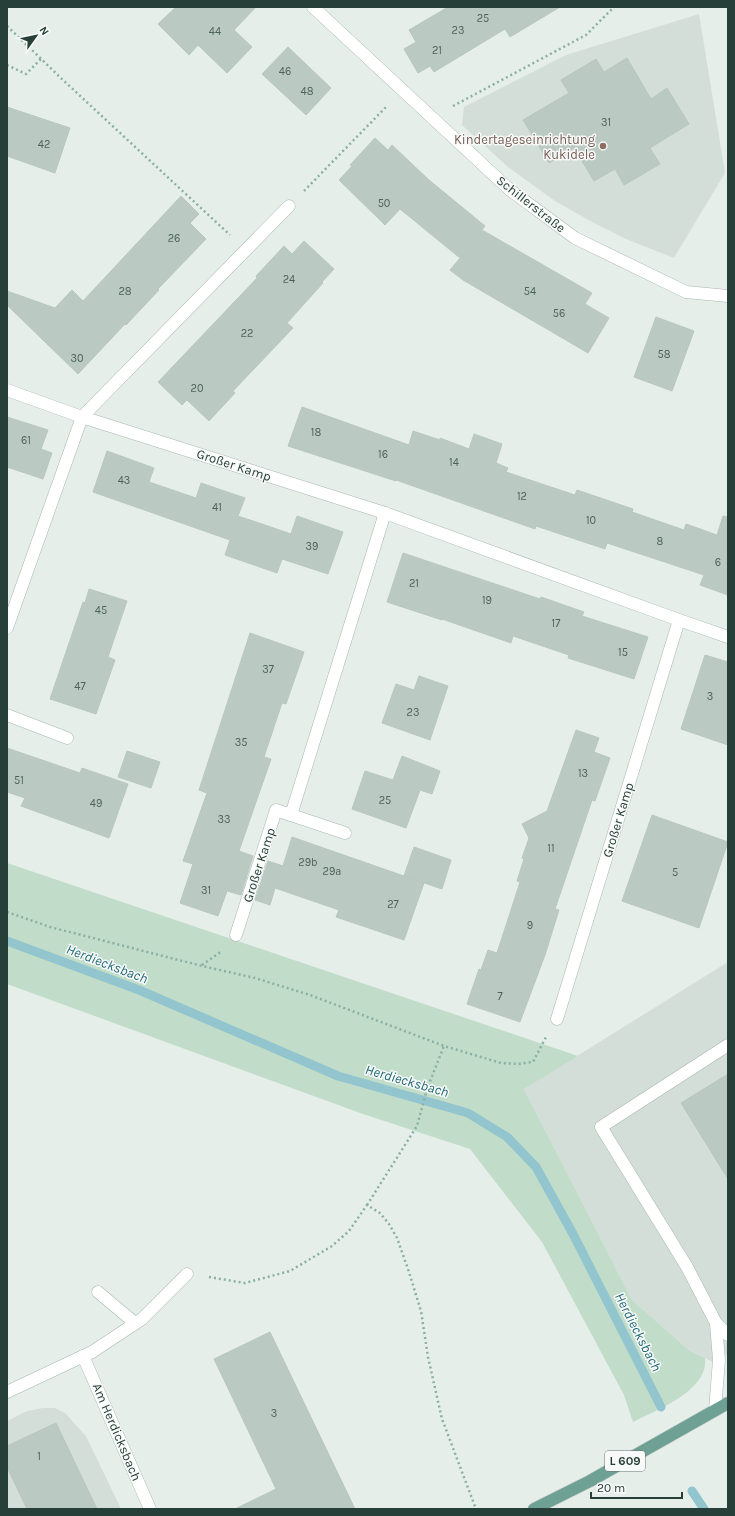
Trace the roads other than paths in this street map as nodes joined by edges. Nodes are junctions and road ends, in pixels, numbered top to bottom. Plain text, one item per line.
1 (313, 7) edge
2 (290, 206) road end
3 (728, 296) edge
4 (7, 390) edge
5 (82, 417) junction
6 (385, 513) junction
7 (679, 620) junction
8 (7, 628) edge
9 (728, 637) edge
10 (7, 715) edge
11 (67, 738) dead end
12 (291, 815) junction
13 (345, 833) dead end
14 (236, 935) dead end
15 (557, 1019) road end
16 (728, 1045) edge
17 (187, 1274) road end
18 (98, 1292) dead end
19 (135, 1323) junction
20 (716, 1323) junction
21 (728, 1335) edge
22 (83, 1356) junction
23 (7, 1392) edge
24 (728, 1404) edge
25 (715, 1410) junction
26 (150, 1509) edge
27 (534, 1509) edge

1 - 3 street, Schillerstraße
2 - 5 street
4 - 5 street, Großer Kamp
5 - 6 street, Großer Kamp
5 - 8 street
6 - 7 street, Großer Kamp
6 - 12 street
7 - 9 street, Großer Kamp
7 - 15 street, Großer Kamp
10 - 11 street
12 - 13 street, Großer Kamp
12 - 14 street, Großer Kamp
16 - 20 street
17 - 19 street
18 - 19 street
19 - 22 street
20 - 21 street
20 - 25 street
22 - 23 street
22 - 26 street, Am Herdicksbach
24 - 25 main road, L 609
25 - 27 main road, L 609

